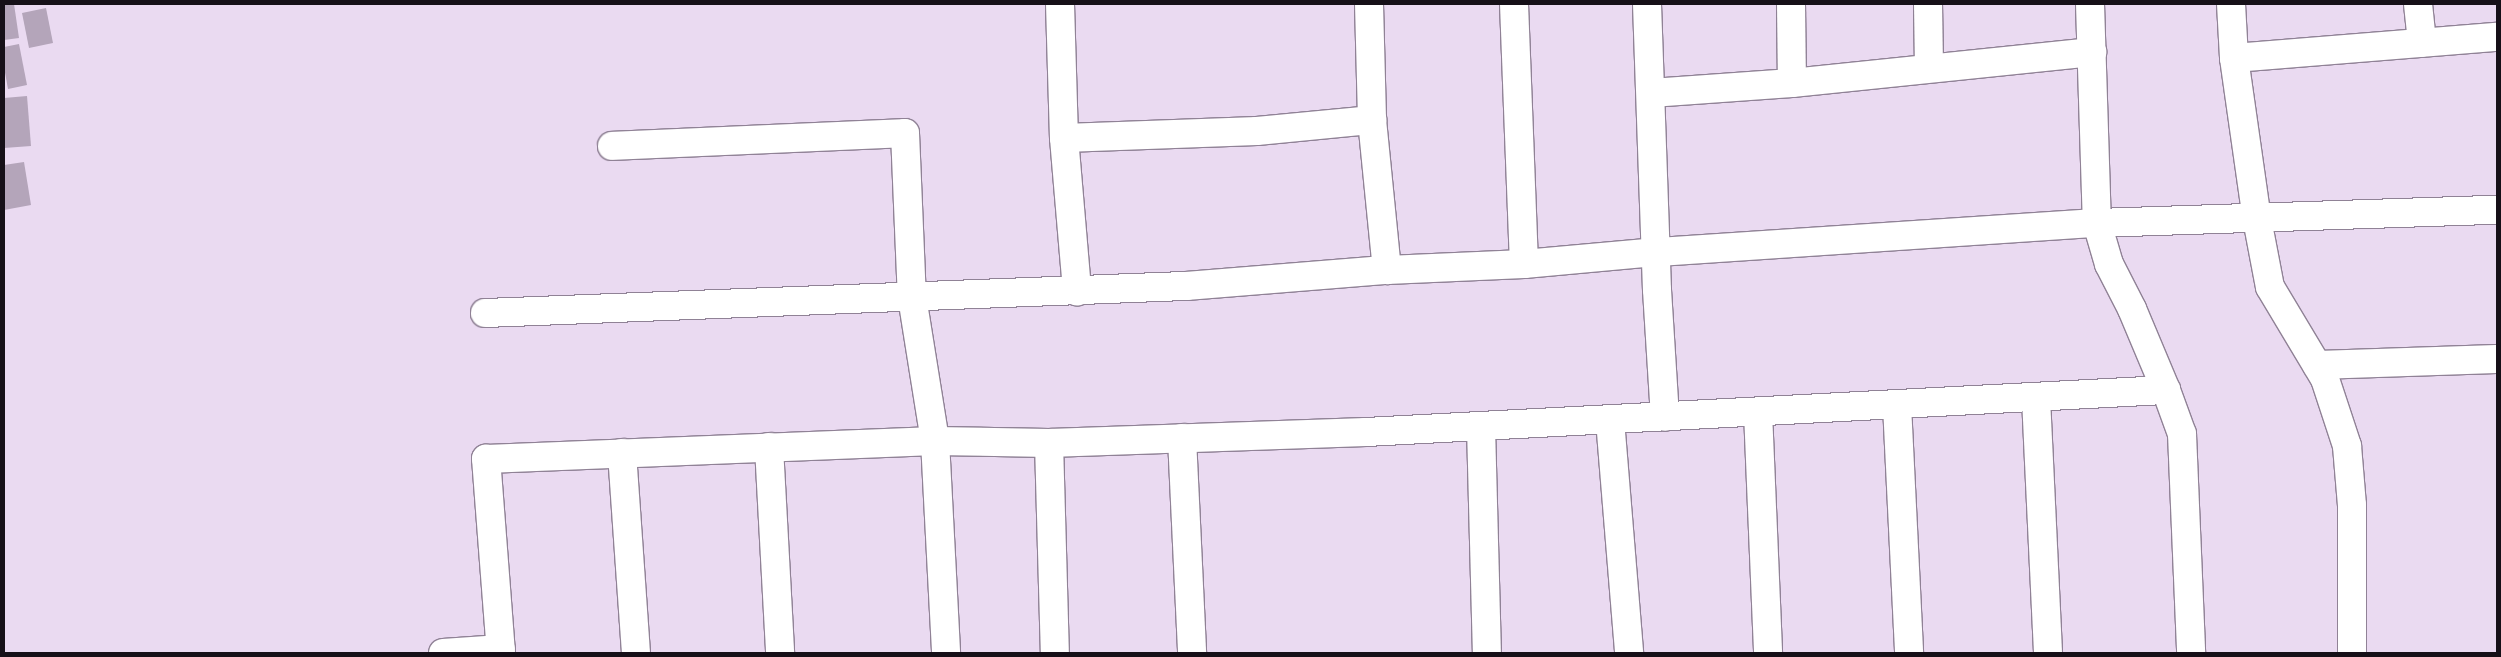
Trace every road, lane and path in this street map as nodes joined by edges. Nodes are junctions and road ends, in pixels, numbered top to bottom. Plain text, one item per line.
1 (1060, 4) edge
2 (1369, 4) edge
3 (1514, 4) edge
4 (1647, 4) edge
5 (1790, 4) edge
6 (1928, 4) edge
7 (2090, 4) edge
8 (2231, 4) edge
9 (2418, 4) edge
10 (2497, 37) edge
11 (2422, 43) junction
12 (2092, 52) junction
13 (2234, 58) junction
14 (1929, 68) junction
15 (1792, 84) junction
16 (1651, 93) junction
17 (1372, 120) junction
18 (1064, 138) junction
19 (612, 146) dead end
20 (2497, 210) edge
21 (2257, 219) junction
22 (2097, 223) junction
23 (1657, 252) junction
24 (1524, 264) junction
25 (1387, 270) junction
26 (1077, 291) junction
27 (912, 297) junction
28 (485, 313) dead end
29 (2497, 359) edge
30 (2317, 366) junction
31 (2166, 390) junction
32 (2036, 398) junction
33 (1897, 405) junction
34 (1758, 412) junction
35 (1665, 417) junction
36 (1610, 420) junction
37 (1481, 427) junction
38 (1182, 438) junction
39 (935, 440) junction
40 (1049, 443) junction
41 (769, 447) junction
42 (622, 453) junction
43 (501, 651) edge
44 (443, 653) edge
45 (636, 653) edge
46 (780, 653) edge
47 (946, 653) edge
48 (1054, 653) edge
49 (1192, 653) edge
50 (1487, 653) edge
51 (1629, 653) edge
52 (1768, 653) edge
53 (1909, 653) edge
54 (2048, 653) edge
55 (2191, 653) edge
56 (2352, 653) edge

1 - 18 street
2 - 17 street
3 - 24 street
4 - 16 street
5 - 15 street
6 - 14 street
7 - 12 street
8 - 13 street
9 - 11 street
10 - 11 street
11 - 13 street
12 - 14 street
12 - 22 street
13 - 21 street
14 - 15 street
15 - 16 street
16 - 23 street
17 - 18 street
17 - 25 street
18 - 26 street
19 - 27 street
20 - 21 street
21 - 22 street
21 - 30 street
22 - 23 street
22 - 31 street
23 - 24 street
23 - 35 street
24 - 25 street
25 - 26 street
26 - 27 street
27 - 28 street
27 - 39 street
29 - 30 street
30 - 56 street
31 - 32 street
31 - 55 street
32 - 33 street
32 - 54 street
33 - 34 street
33 - 53 street
34 - 35 street
34 - 52 street
35 - 36 street
36 - 37 street
36 - 51 street
37 - 38 street
37 - 50 street
38 - 40 street
38 - 49 street
39 - 40 street
39 - 41 street
39 - 47 street
40 - 48 street
41 - 42 street
41 - 46 street
42 - 43 street
42 - 45 street
43 - 44 street

